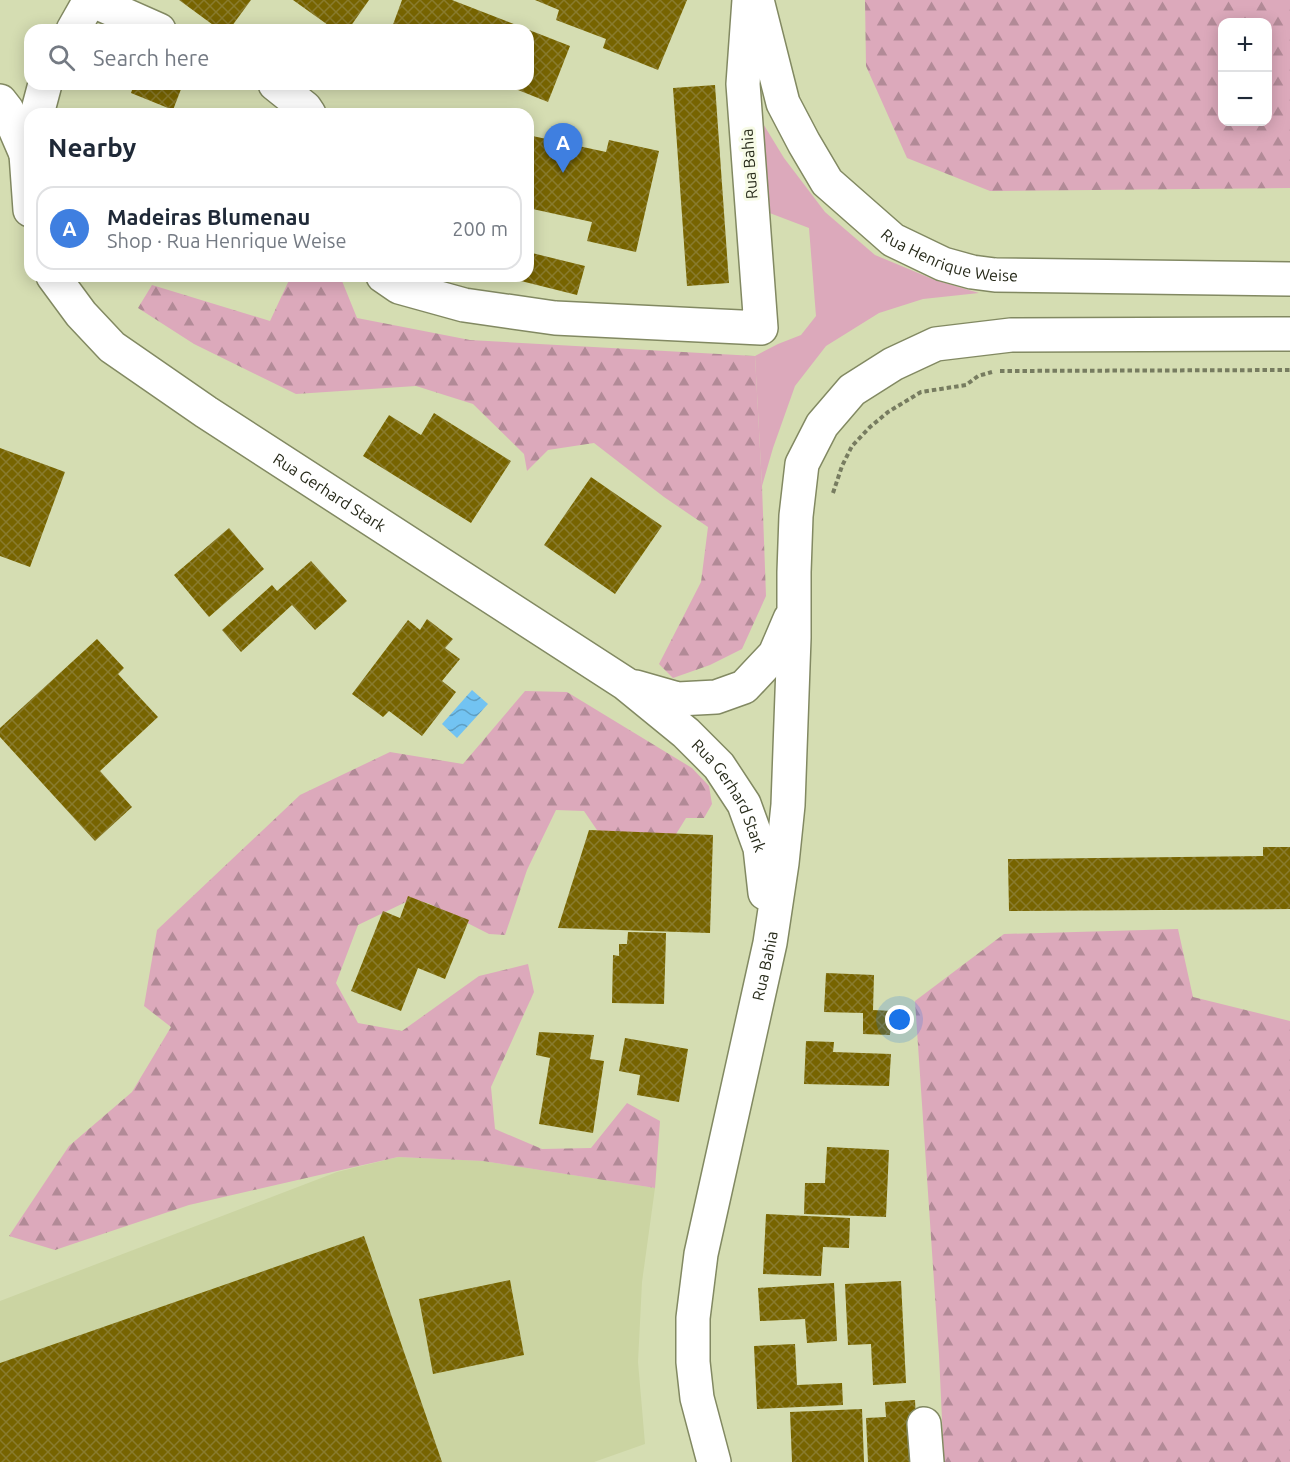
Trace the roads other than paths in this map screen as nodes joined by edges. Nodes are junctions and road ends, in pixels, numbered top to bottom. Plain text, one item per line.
1 (91, 0) edge
2 (749, 0) edge
3 (757, 0) edge
4 (77, 24) edge
5 (145, 24) edge
6 (43, 90) edge
7 (282, 90) edge
8 (0, 101) edge
9 (39, 108) edge
10 (305, 108) edge
11 (24, 139) edge
12 (1290, 279) edge
13 (57, 282) edge
14 (392, 282) edge
15 (1290, 334) edge
16 (794, 609) junction
17 (626, 684) junction
18 (770, 943) junction
19 (924, 1424) dead end
20 (714, 1462) edge
21 (927, 1462) edge

1 - 4 main road
1 - 5 main road
2 - 14 main road, Rua Bahia
3 - 12 main road, Rua Henrique Weise
6 - 9 main road
7 - 10 main road
8 - 11 main road
13 - 17 main road, Rua Gerhard Stark
15 - 16 main road, Rua Bahia
16 - 17 main road, Rua Gerhard Stark
16 - 18 main road, Rua Bahia
17 - 18 main road, Rua Gerhard Stark
18 - 20 main road, Rua Bahia
19 - 21 main road

